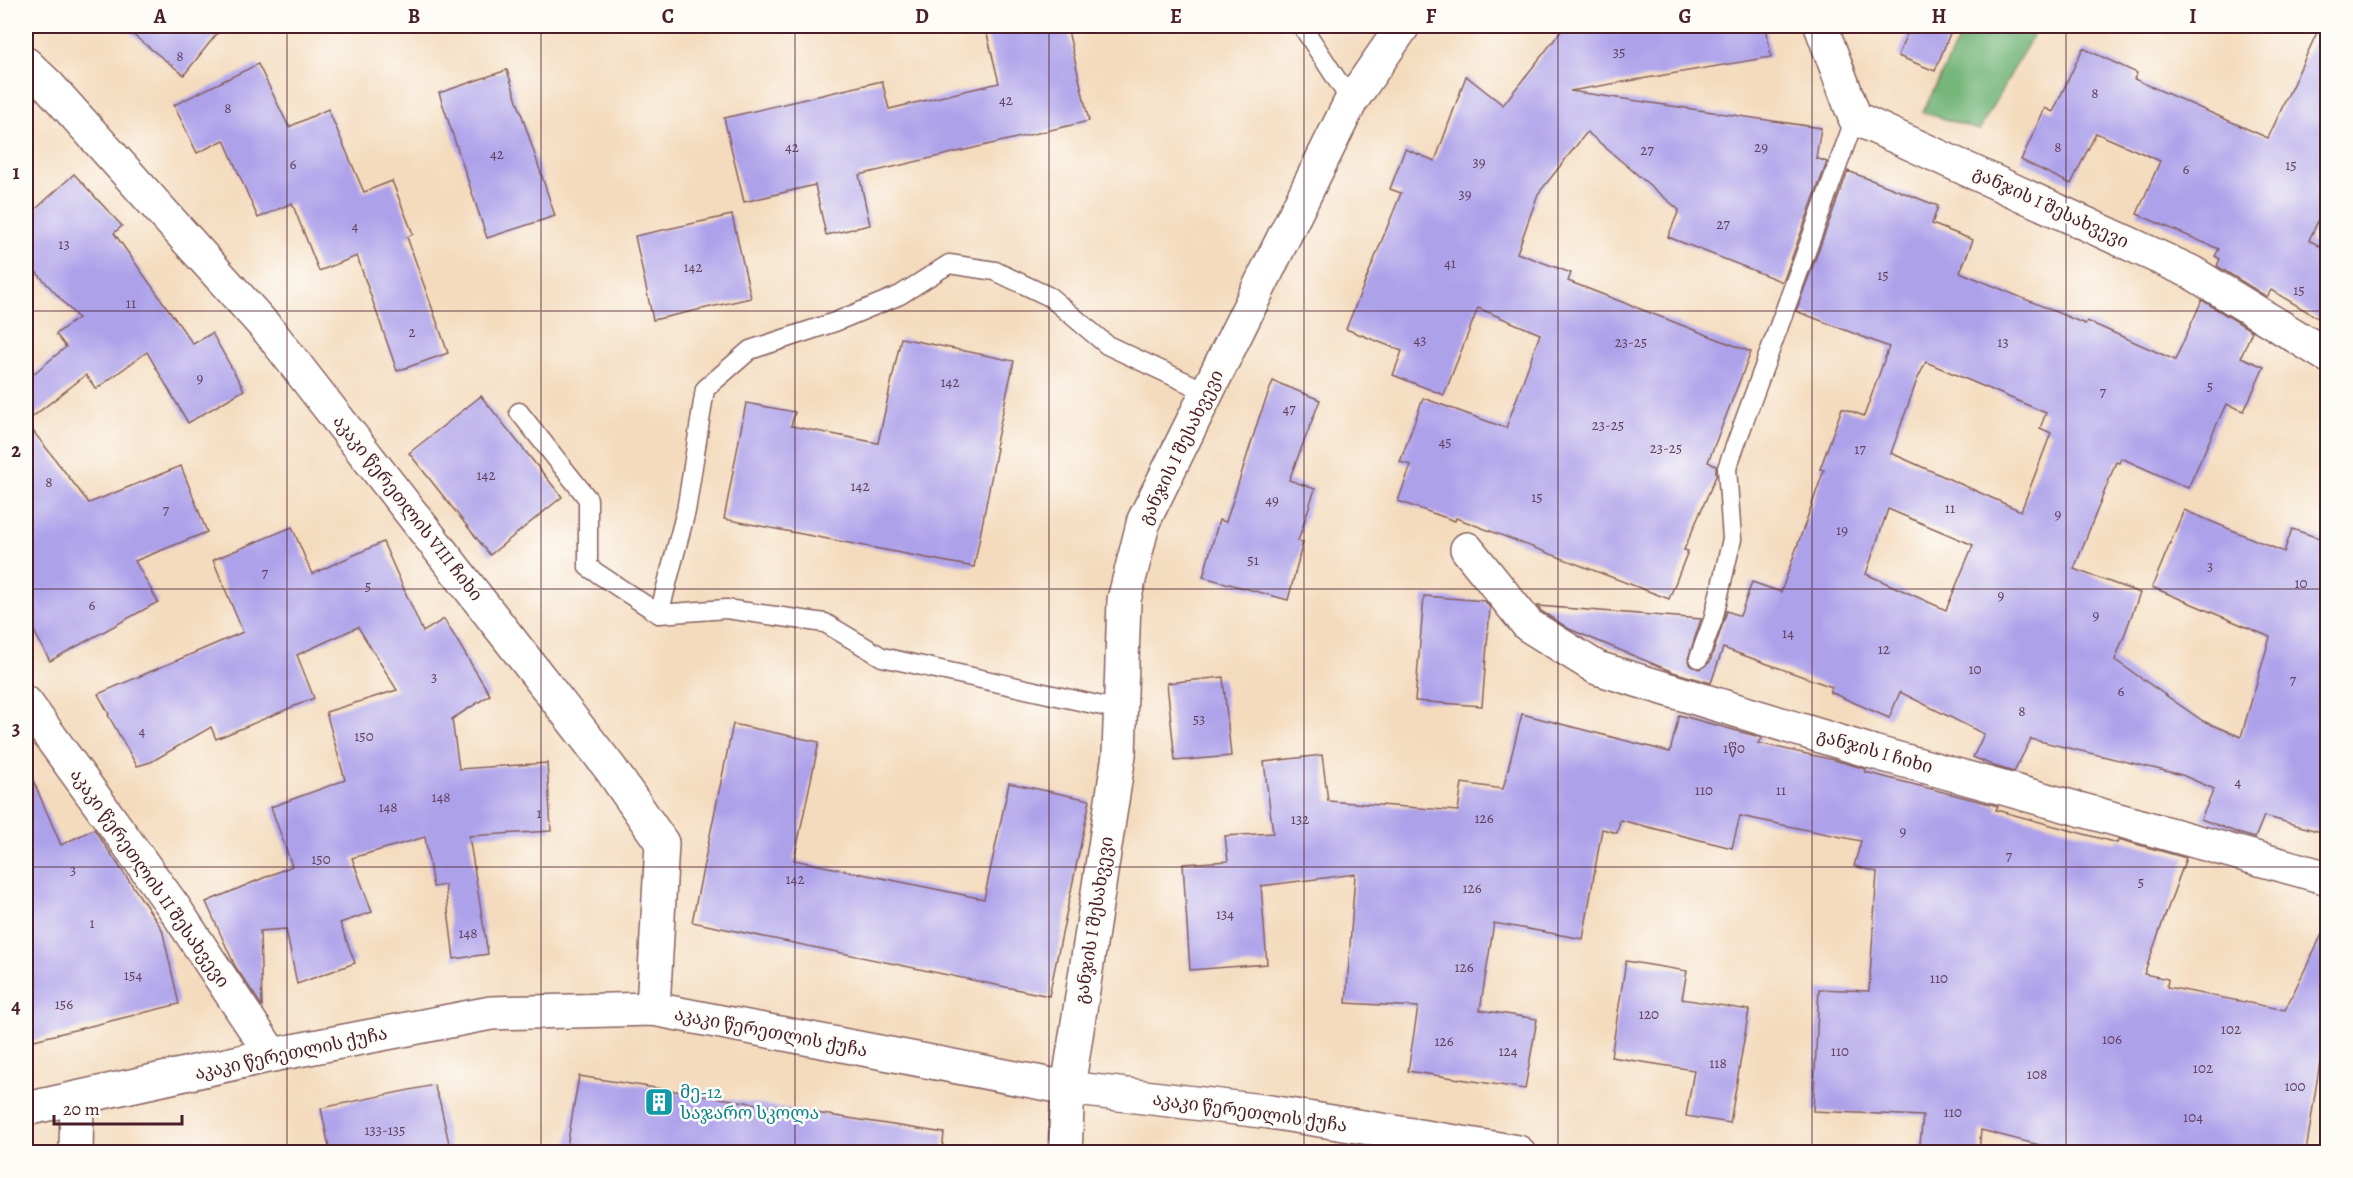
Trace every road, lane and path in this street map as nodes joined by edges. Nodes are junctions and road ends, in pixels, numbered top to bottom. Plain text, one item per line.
1 (1302, 26) edge
2 (1402, 26) edge
3 (1821, 26) edge
4 (26, 64) edge
5 (1351, 101) junction
6 (1855, 118) junction
7 (2328, 356) edge
8 (1207, 393) junction
9 (519, 412) dead end
10 (1467, 549) dead end
11 (659, 614) junction
12 (1699, 658) dead end
13 (26, 703) edge
14 (1120, 710) junction
15 (2328, 878) edge
16 (653, 1009) junction
17 (272, 1055) junction
18 (1068, 1088) junction
19 (77, 1100) junction
20 (26, 1109) edge
21 (76, 1152) edge
22 (1065, 1152) edge
23 (1518, 1152) edge

1 - 5 lane
2 - 5 street, განჯის I შესახვევი
3 - 6 street
4 - 16 street, აკაკი წერეთლის VIII ჩიხი
5 - 8 street, განჯის I შესახვევი
6 - 7 street, განჯის I შესახვევი
6 - 12 lane
8 - 11 lane
8 - 14 street, განჯის I შესახვევი
9 - 11 lane
10 - 15 street, განჯის I ჩიხი
11 - 14 lane
13 - 17 street, აკაკი წერეთლის II შესახვევი
14 - 18 street, განჯის I შესახვევი
16 - 17 street, აკაკი წერეთლის ქუჩა
16 - 18 street, აკაკი წერეთლის ქუჩა
17 - 19 street, აკაკი წერეთლის ქუჩა
18 - 22 street, განჯის I შესახვევი
18 - 23 street, აკაკი წერეთლის ქუჩა
19 - 20 street, აკაკი წერეთლის ქუჩა
19 - 21 street

